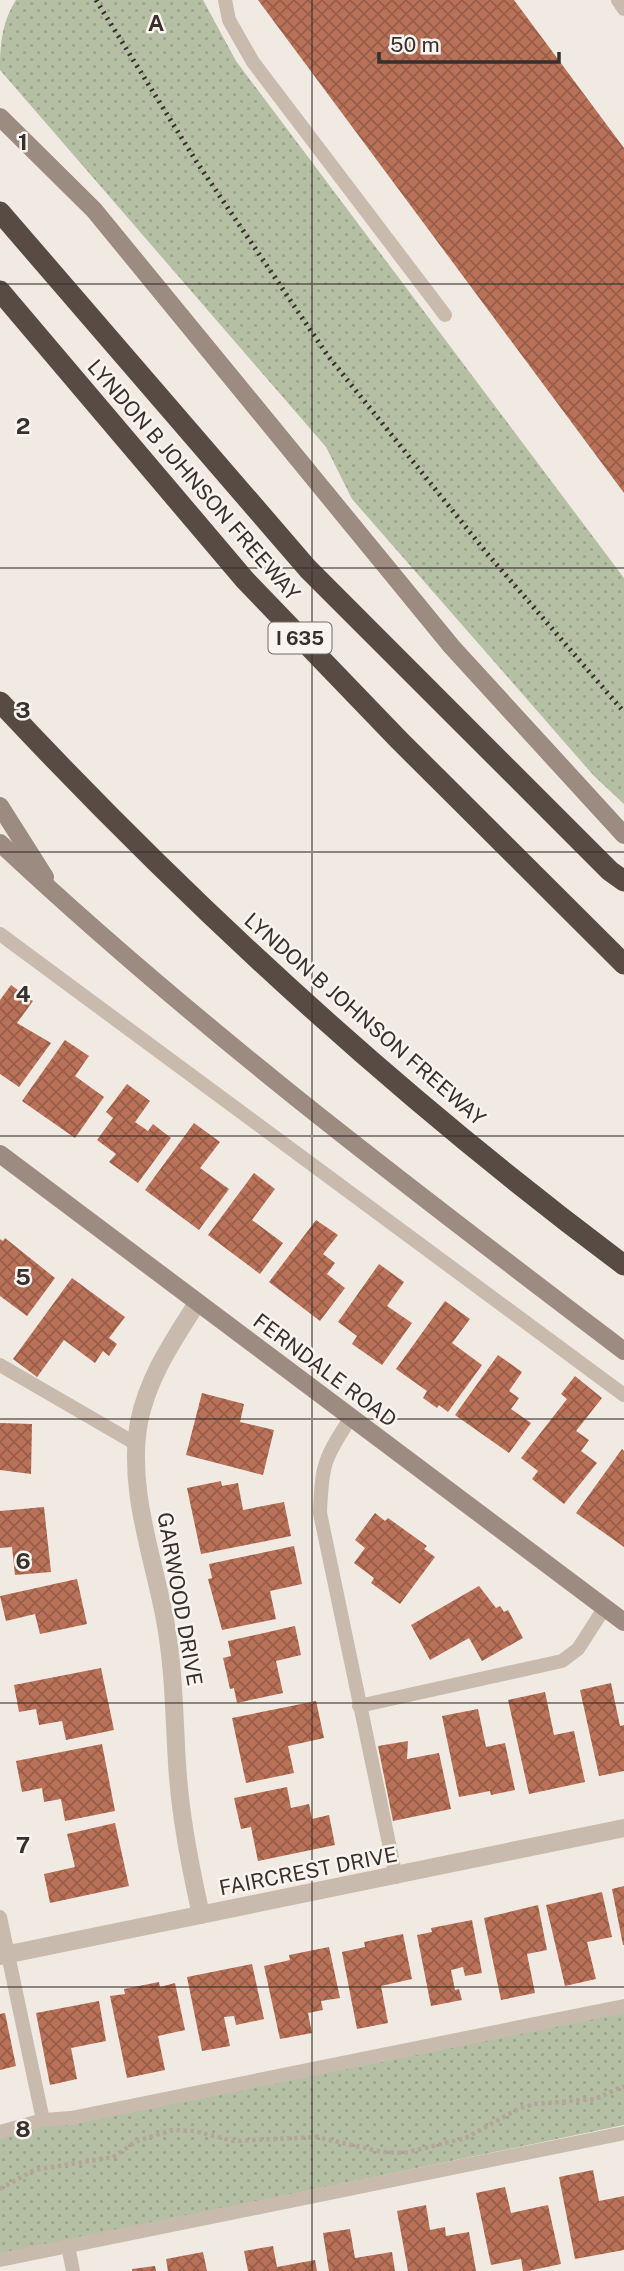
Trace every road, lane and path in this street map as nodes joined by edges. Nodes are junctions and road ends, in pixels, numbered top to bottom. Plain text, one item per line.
1 (225, 0) edge
2 (618, 0) edge
3 (624, 9) edge
4 (0, 117) edge
5 (0, 212) edge
6 (0, 291) edge
7 (445, 315) dead end
8 (0, 702) edge
9 (0, 806) edge
10 (624, 835) edge
11 (0, 843) edge
12 (624, 881) edge
13 (58, 897) junction
14 (0, 934) edge
15 (624, 964) edge
16 (0, 1154) edge
17 (624, 1265) edge
18 (197, 1303) junction
19 (624, 1351) edge
20 (0, 1366) edge
21 (624, 1395) edge
22 (351, 1417) junction
23 (138, 1445) junction
24 (605, 1607) junction
25 (624, 1622) edge
26 (359, 1706) junction
27 (624, 1828) edge
28 (396, 1877) junction
29 (201, 1915) junction
30 (0, 1917) edge
31 (4, 1955) edge
32 (624, 2006) edge
33 (624, 2086) edge
34 (43, 2120) junction
35 (0, 2132) edge
36 (624, 2133) edge
37 (0, 2189) edge
38 (68, 2246) junction
39 (0, 2260) edge
40 (73, 2271) edge

1 - 7 lane
2 - 3 lane
4 - 10 main road
5 - 12 highway
6 - 15 highway, LYNDON B JOHNSON FREEWAY / I 635
8 - 17 highway, LYNDON B JOHNSON FREEWAY
9 - 13 main road
11 - 13 main road
13 - 19 main road
14 - 21 lane
16 - 18 main road, FERNDALE ROAD
18 - 22 main road, FERNDALE ROAD
18 - 23 street, GARWOOD DRIVE
20 - 23 lane
22 - 24 main road, FERNDALE ROAD
22 - 26 lane
23 - 29 street, GARWOOD DRIVE
24 - 25 main road, FERNDALE ROAD
24 - 26 lane
26 - 28 lane
27 - 28 street, FAIRCREST DRIVE
28 - 29 street, FAIRCREST DRIVE
29 - 31 street, FAIRCREST DRIVE
30 - 31 lane
31 - 34 lane
32 - 34 lane
33 - 37 path
34 - 35 lane
36 - 38 lane
38 - 39 lane
38 - 40 lane

